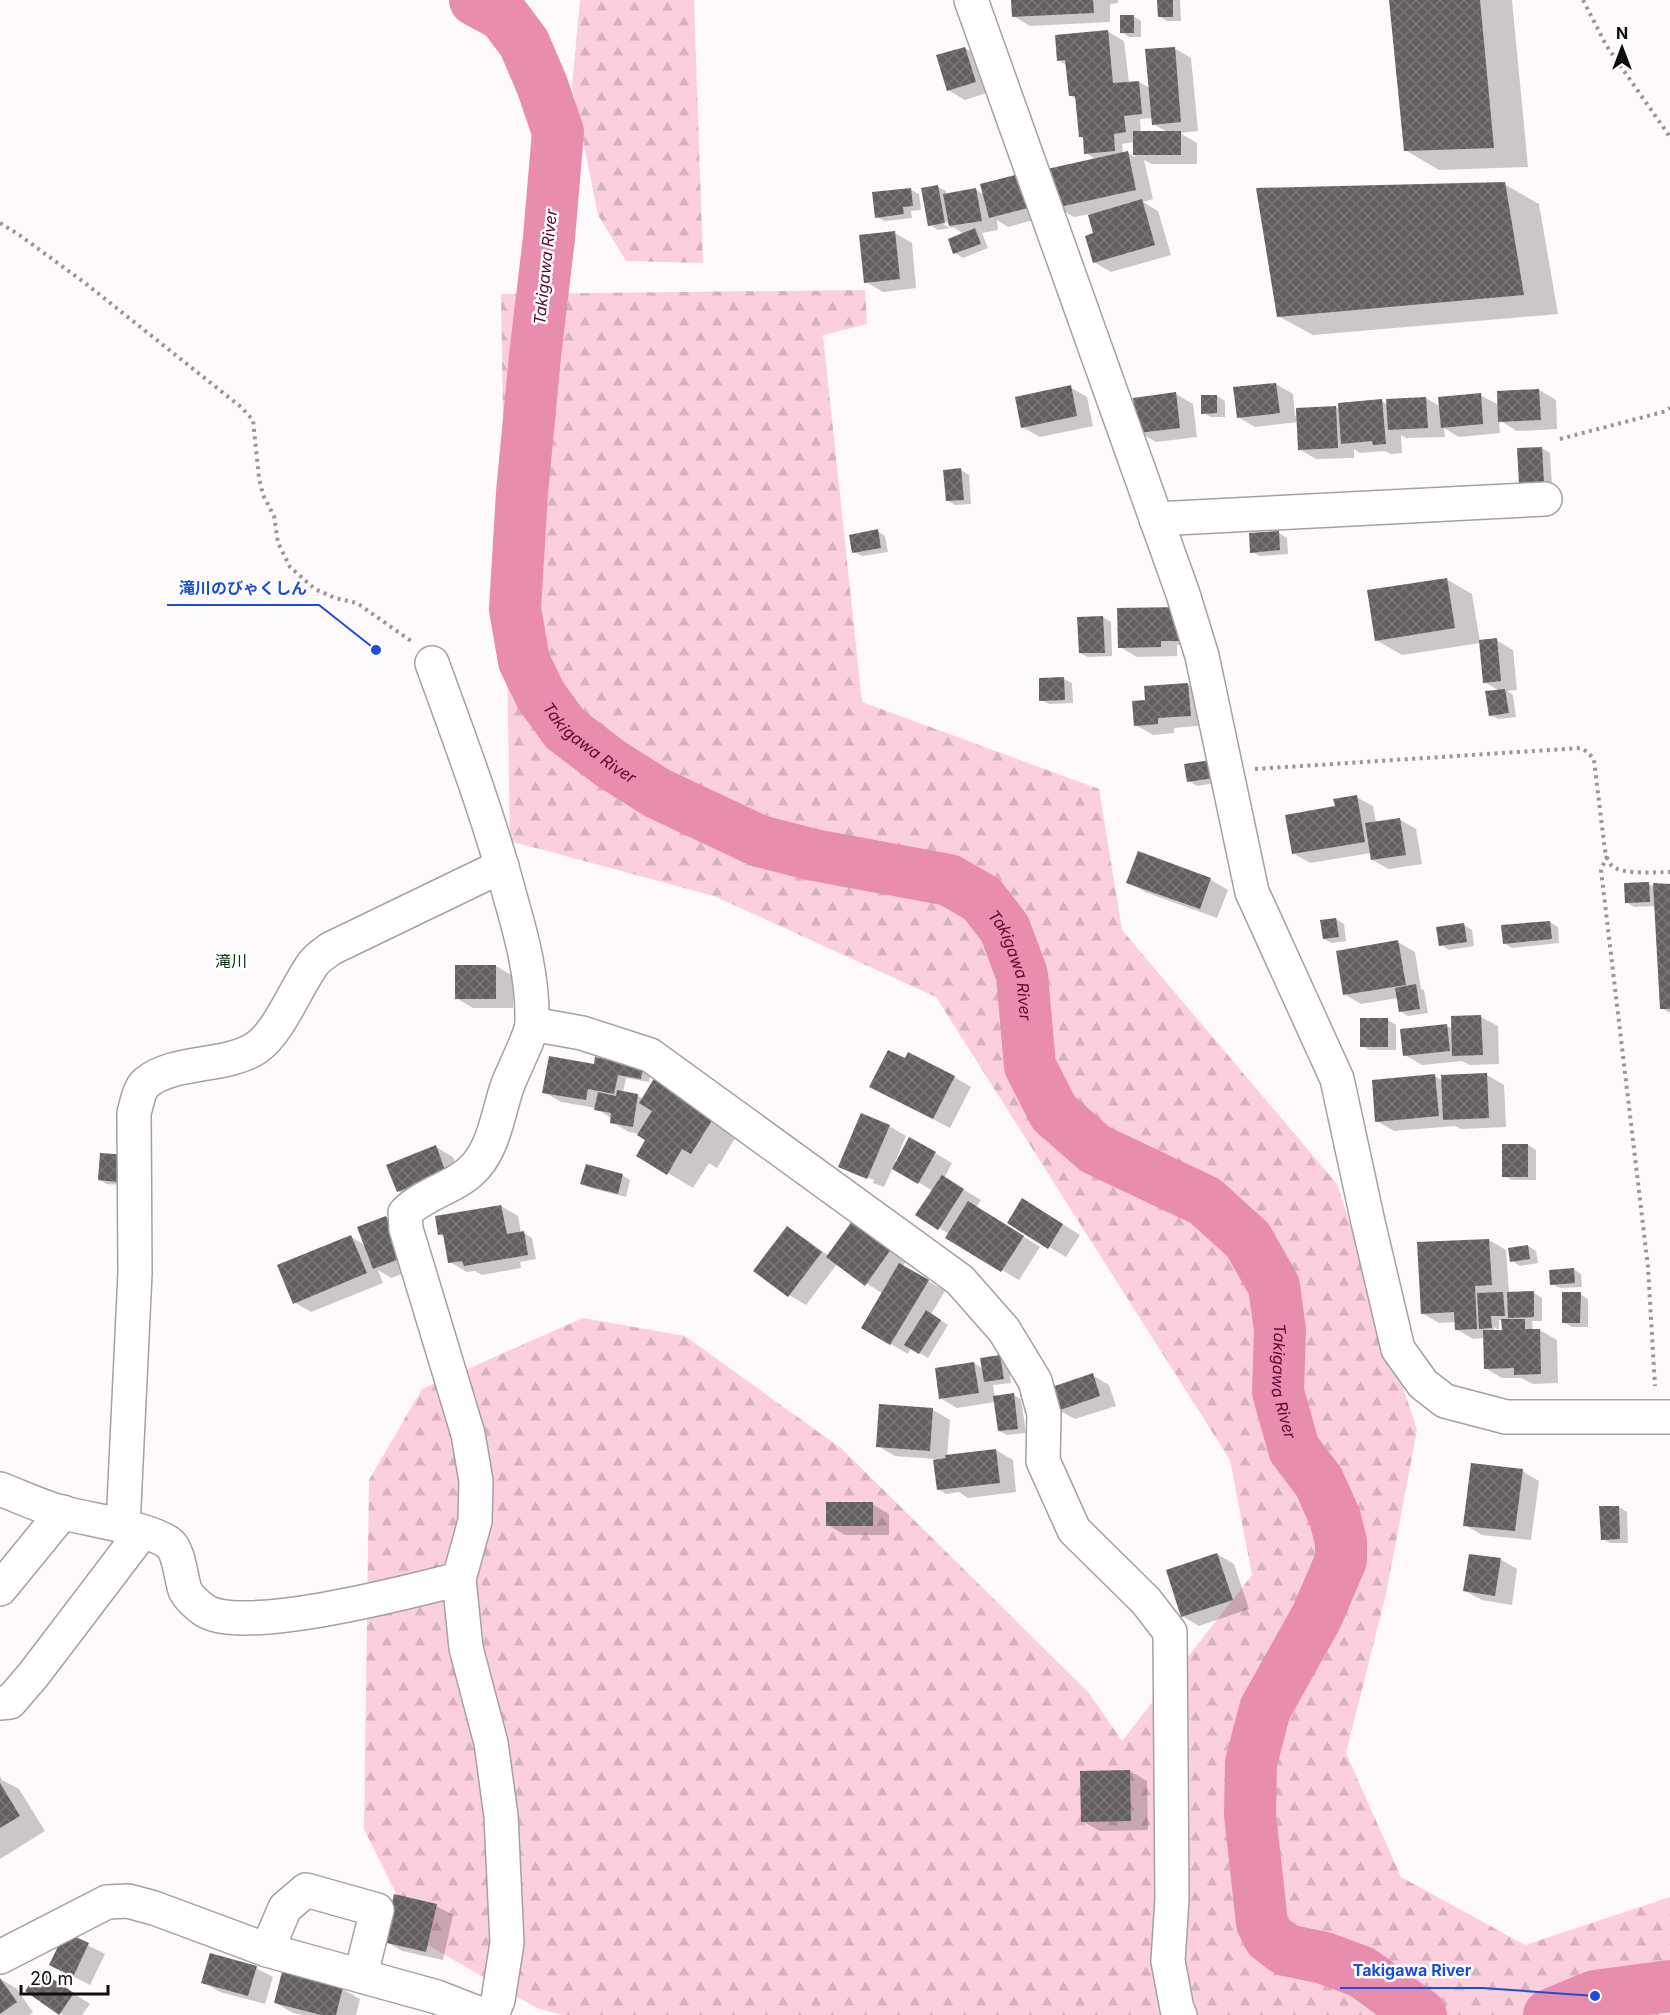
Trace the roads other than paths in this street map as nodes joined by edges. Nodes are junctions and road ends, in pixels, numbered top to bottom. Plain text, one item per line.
1 (971, 0) edge
2 (1545, 499) dead end
3 (1156, 519) junction
4 (432, 663) road end
5 (502, 866) junction
6 (532, 1024) junction
7 (1664, 1417) edge
8 (0, 1489) edge
9 (63, 1512) junction
10 (133, 1530) junction
11 (459, 1579) junction
12 (0, 1589) edge
13 (0, 1702) edge
14 (267, 1950) junction
15 (0, 1957) edge
16 (361, 1974) junction
17 (483, 2015) edge
18 (492, 2015) edge
19 (1180, 2015) edge

1 - 3 street
2 - 3 street
3 - 7 street
4 - 5 street
5 - 6 street
5 - 10 street
6 - 11 street
6 - 19 street
8 - 9 street
9 - 10 street
9 - 12 street
10 - 11 street
10 - 13 street
11 - 18 street
14 - 15 street
14 - 16 street
14 - 16 street
16 - 17 street

